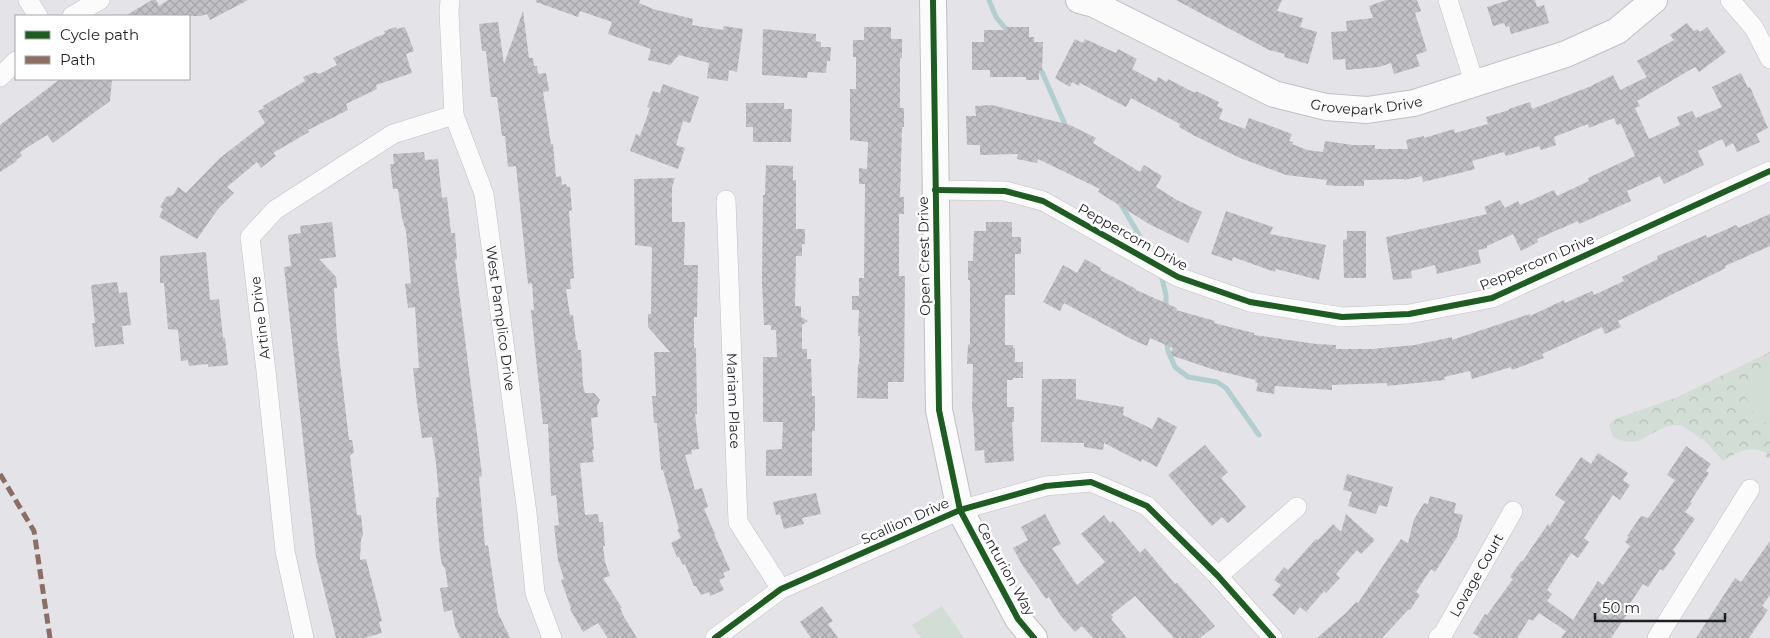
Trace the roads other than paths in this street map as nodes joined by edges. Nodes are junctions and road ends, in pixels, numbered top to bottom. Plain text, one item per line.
1 (28, 0) edge
2 (100, 0) edge
3 (450, 0) edge
4 (933, 0) edge
5 (1079, 0) edge
6 (1448, 0) edge
7 (1654, 0) edge
8 (1730, 0) edge
9 (37, 15) edge
10 (74, 15) edge
11 (1770, 59) edge
12 (15, 62) edge
13 (0, 77) edge
14 (1475, 85) junction
15 (454, 115) junction
16 (1770, 171) edge
17 (935, 190) junction
18 (726, 200) dead end
19 (1750, 489) dead end
20 (1297, 507) dead end
21 (960, 510) junction
22 (1513, 511) dead end
23 (1218, 576) junction
24 (781, 589) junction
25 (304, 638) edge
26 (552, 638) edge
27 (715, 638) edge
28 (1034, 638) edge
29 (1273, 638) edge
30 (1438, 638) edge
31 (1657, 638) edge

1 - 9 street
2 - 10 street
3 - 15 street, West Pamplico Drive
4 - 17 street, Open Crest Drive
5 - 14 street, Grovepark Drive
6 - 14 street
7 - 14 street, Grovepark Drive
8 - 11 street
12 - 13 street
15 - 25 street, Artine Drive
15 - 26 street, West Pamplico Drive
16 - 17 street, Peppercorn Drive
17 - 21 street, Open Crest Drive
18 - 24 street, Mariam Place
19 - 31 street
20 - 23 street
21 - 23 street, Scallion Drive
21 - 24 street, Scallion Drive
21 - 28 street, Centurion Way
22 - 30 street, Lovage Court
23 - 29 street, Scallion Drive
24 - 27 street, Scallion Drive

